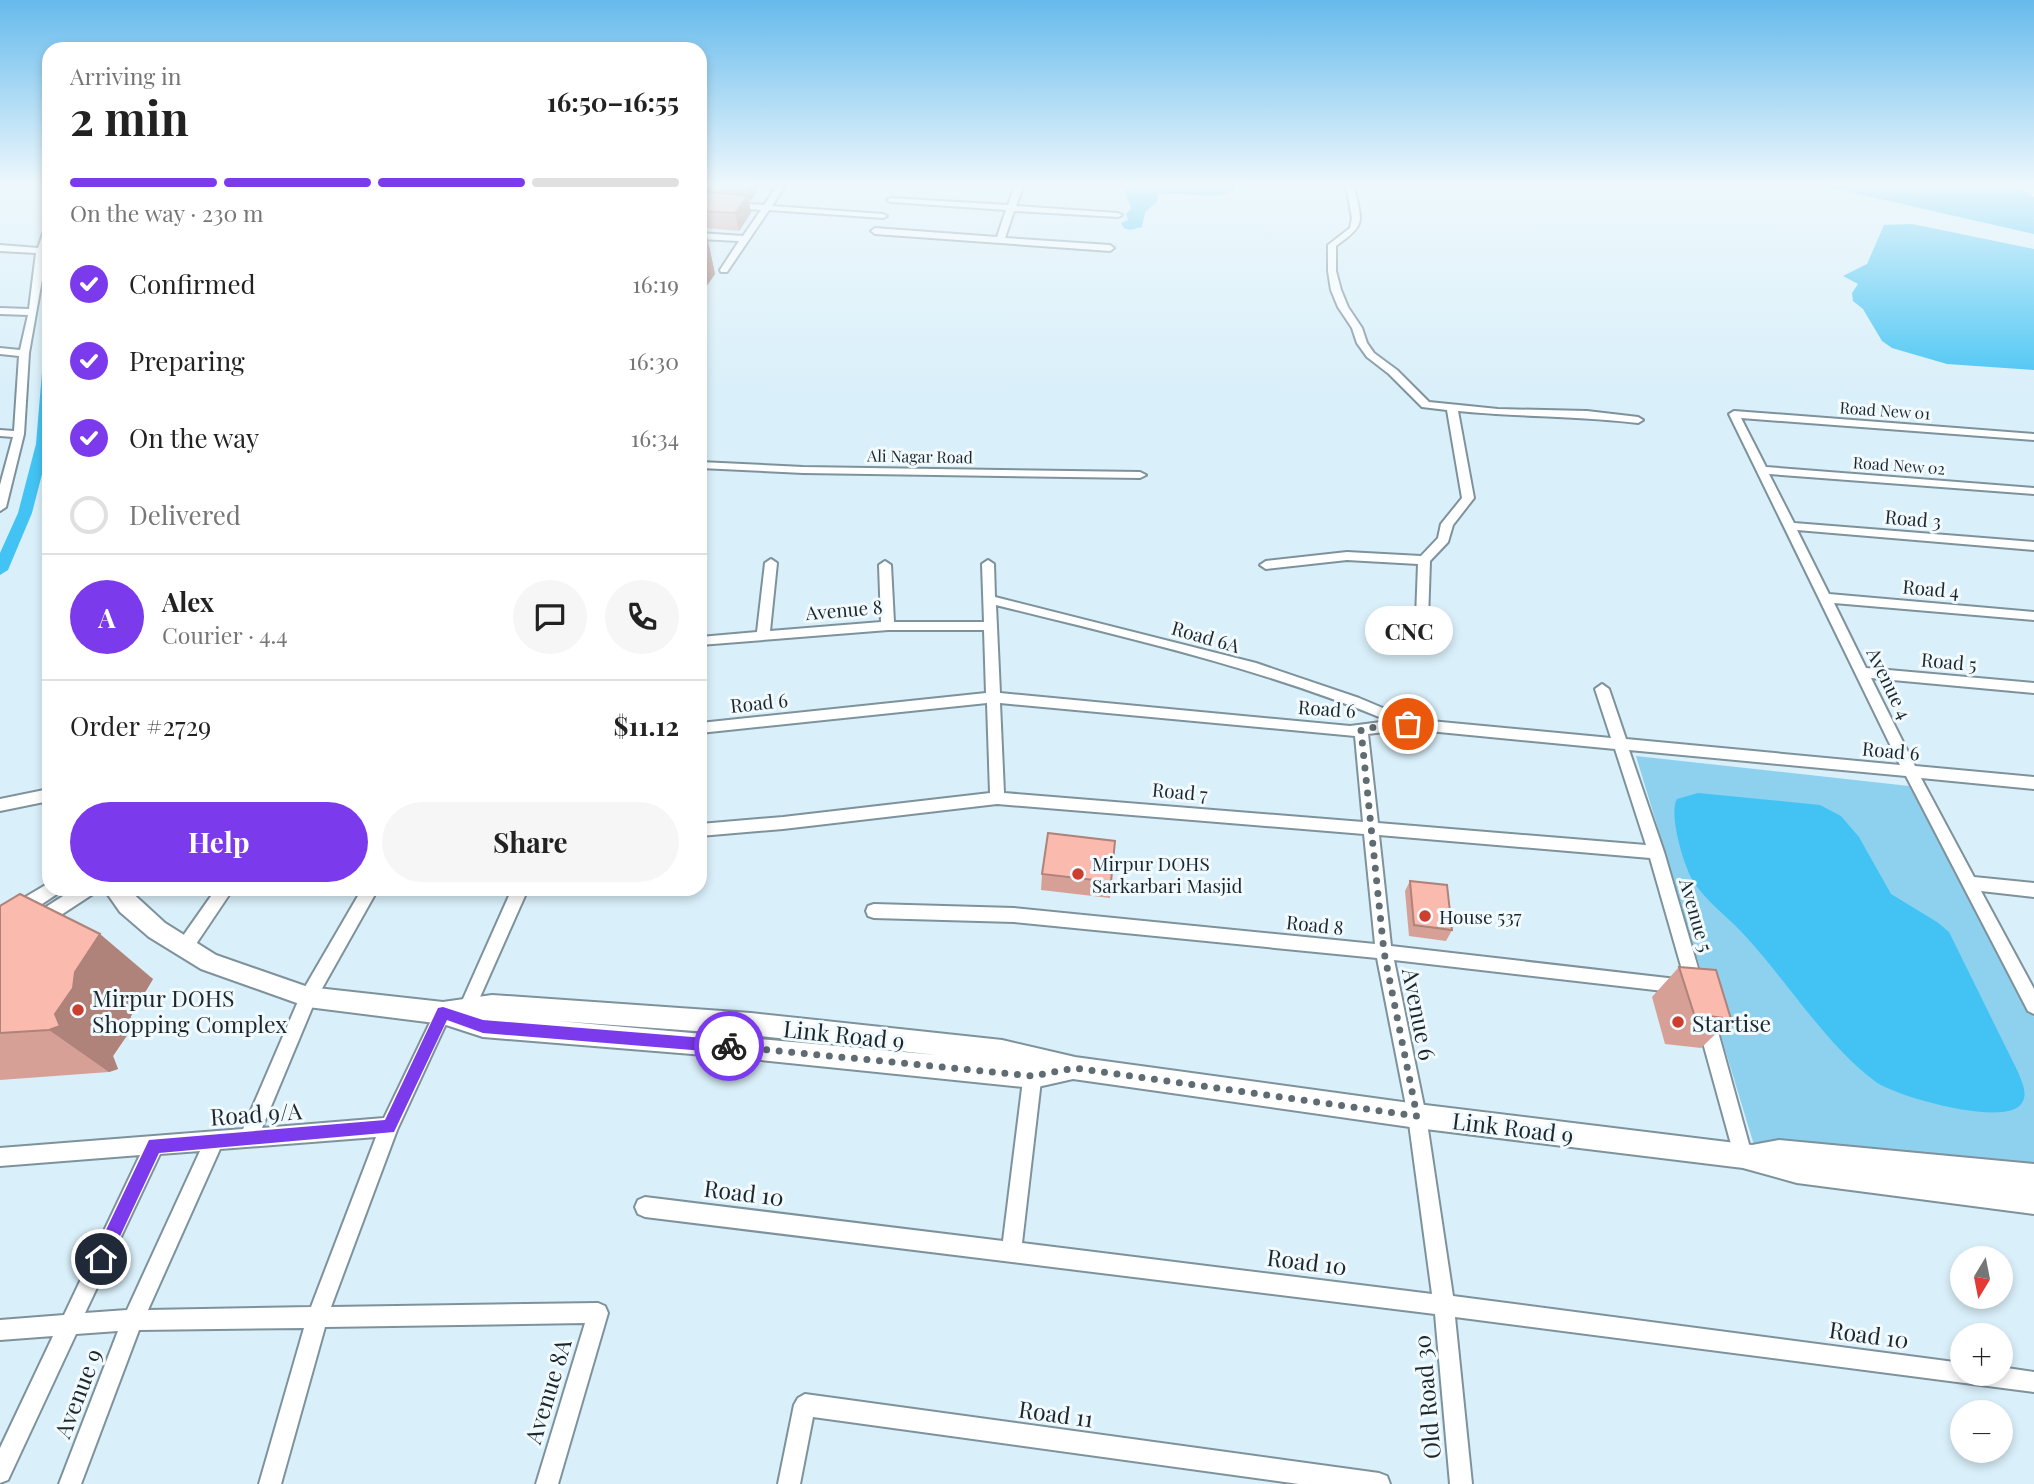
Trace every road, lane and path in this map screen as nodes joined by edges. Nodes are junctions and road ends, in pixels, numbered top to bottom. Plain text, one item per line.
1 (40, 255) edge
2 (737, 255) edge
3 (1332, 255) edge
4 (712, 269) dead end
5 (0, 311) edge
6 (33, 312) junction
7 (0, 351) edge
8 (23, 353) junction
9 (1452, 408) junction
10 (1734, 414) joint
11 (1639, 420) dead end
12 (0, 433) edge
13 (19, 434) junction
14 (2034, 437) edge
15 (707, 464) edge
16 (1761, 470) junction
17 (1140, 475) dead end
18 (2034, 491) edge
19 (2, 495) edge
20 (0, 507) edge
21 (1788, 526) junction
22 (2034, 546) edge
23 (1424, 560) junction
24 (771, 563) dead end
25 (988, 564) dead end
26 (885, 565) dead end
27 (1266, 565) dead end
28 (1824, 598) junction
29 (988, 599) junction
30 (2034, 616) edge
31 (1414, 624) dead end
32 (992, 625) junction
33 (888, 626) junction
34 (763, 637) junction
35 (707, 641) edge
36 (1861, 672) junction
37 (2034, 688) edge
38 (1602, 689) dead end
39 (993, 697) junction
40 (1408, 724) junction
41 (707, 727) edge
42 (1361, 730) junction
43 (1621, 746) junction
44 (1910, 770) junction
45 (2034, 783) edge
46 (42, 796) edge
47 (998, 797) junction
48 (0, 805) edge
49 (1371, 827) junction
50 (707, 829) edge
51 (1656, 852) junction
52 (1970, 883) junction
53 (2034, 890) edge
54 (42, 895) edge
55 (77, 896) edge
56 (121, 896) edge
57 (220, 896) edge
58 (366, 896) edge
59 (517, 896) edge
60 (874, 911) dead end
61 (0, 919) edge
62 (26, 930) edge
63 (184, 948) junction
64 (1384, 952) junction
65 (1696, 987) junction
66 (308, 997) junction
67 (2034, 1006) edge
68 (467, 1008) junction
69 (443, 1013) junction
70 (1034, 1067) junction
71 (1417, 1116) junction
72 (389, 1127) junction
73 (248, 1139) junction
74 (214, 1141) junction
75 (154, 1146) junction
76 (1743, 1155) junction
77 (0, 1157) edge
78 (2034, 1177) edge
79 (2034, 1201) edge
80 (645, 1207) dead end
81 (1011, 1251) junction
82 (1444, 1305) junction
83 (317, 1318) junction
84 (133, 1320) junction
85 (69, 1326) junction
86 (0, 1330) edge
87 (1950, 1371) edge
88 (2013, 1379) edge
89 (2034, 1382) edge
90 (0, 1472) edge
91 (70, 1484) edge
92 (270, 1484) edge
93 (547, 1484) edge
94 (789, 1484) edge
95 (1379, 1484) edge
96 (1461, 1484) edge

1 - 6 street
2 - 4 street
3 - 9 street
5 - 6 street
6 - 8 street
7 - 8 street
8 - 13 street
9 - 11 street
9 - 23 street
10 - 14 street, Road New 01
10 - 16 street, Avenue 4
12 - 13 street
13 - 19 street
15 - 17 street, Ali Nagar Road
16 - 18 street, Road New 02
16 - 21 street, Avenue 4
19 - 20 street
21 - 22 street, Road 3
21 - 28 street, Avenue 4
23 - 27 street
23 - 31 street
24 - 34 street
25 - 29 street
26 - 33 street
28 - 30 street, Road 4
28 - 36 street, Avenue 4
29 - 32 street
29 - 40 street, Road 6A
32 - 33 street, Avenue 8
32 - 39 street
33 - 34 street, Avenue 8
34 - 35 street, Avenue 8
36 - 37 street, Road 5
36 - 44 street, Avenue 4
38 - 43 street, Avenue 5
39 - 41 street, Road 6
39 - 42 street, Road 6
39 - 47 street
40 - 42 street, Road 6
40 - 43 street, Road 6
42 - 49 street, Avenue 6
43 - 44 street, Road 6
43 - 51 street, Avenue 5
44 - 45 street, Road 6
44 - 52 street, Avenue 4
46 - 48 street
47 - 49 street, Road 7
47 - 50 street, Road 7
49 - 51 street, Road 7
49 - 64 street, Avenue 6
51 - 65 street, Avenue 5
52 - 53 street
52 - 67 street, Avenue 4
54 - 61 street
55 - 62 street
56 - 63 main road, Link Road 9
57 - 63 street
58 - 66 street
59 - 68 street
60 - 64 street, Road 8
63 - 66 main road, Link Road 9
64 - 65 street, Road 8
64 - 71 street, Avenue 6
65 - 76 street, Avenue 5
66 - 69 main road, Link Road 9
66 - 73 street
68 - 69 main road, Link Road 9
68 - 70 main road, Link Road 9
69 - 70 main road, Link Road 9
69 - 72 street
70 - 71 main road, Link Road 9
70 - 81 street
71 - 76 main road, Link Road 9
71 - 82 street, Avenue 6
72 - 73 street, Road 9/A
72 - 83 street
73 - 74 street, Road 9/A
74 - 75 street, Road 9/A
74 - 84 street, Avenue 9
75 - 77 street, Road 9/A
75 - 85 street, Avenue 9
76 - 78 main road, Link Road 9
76 - 79 main road, Link Road 9
80 - 81 street, Road 10
81 - 82 street, Road 10
82 - 87 street, Road 10
82 - 96 street, Old Road 30
83 - 84 street
83 - 92 street
83 - 93 street, Avenue 8A
84 - 85 street
84 - 91 street, Avenue 9
85 - 86 street
85 - 90 street, Avenue 9
88 - 89 street
94 - 95 street, Road 11

